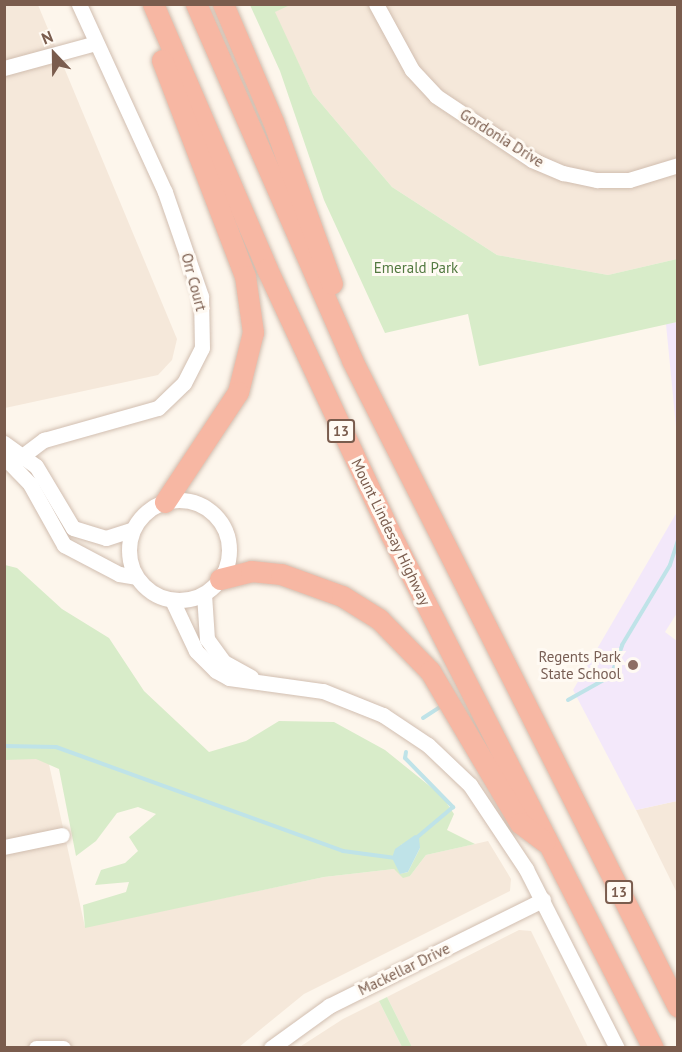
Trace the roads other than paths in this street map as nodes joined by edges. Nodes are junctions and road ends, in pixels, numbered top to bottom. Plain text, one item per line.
1 (79, 4) edge
2 (196, 4) edge
3 (223, 4) edge
4 (376, 4) edge
5 (153, 5) edge
6 (96, 43) junction
7 (4, 68) edge
8 (678, 165) edge
9 (352, 360) junction
10 (4, 443) edge
11 (14, 458) edge
12 (165, 502) junction
13 (133, 529) junction
14 (136, 577) junction
15 (220, 579) junction
16 (204, 594) junction
17 (172, 600) junction
18 (254, 679) junction
19 (62, 835) dead end
20 (550, 846) junction
21 (4, 847) edge
22 (543, 900) junction
23 (678, 1007) edge
24 (36, 1047) edge
25 (63, 1047) edge
26 (271, 1047) edge
27 (617, 1047) edge
28 (653, 1047) edge

1 - 6 street, Orr Court
2 - 9 highway, 13
3 - 9 highway
4 - 8 street, Gordonia Drive
5 - 12 highway
5 - 20 highway, Mount Lindesay Highway / 13
6 - 7 street
6 - 11 street, Orr Court
9 - 23 highway, 13
10 - 11 street
11 - 13 street
11 - 14 street
12 - 13 street
12 - 15 street
13 - 14 street
14 - 17 street
15 - 16 street
15 - 20 highway
16 - 17 street
16 - 18 street
17 - 18 street
18 - 22 street
19 - 21 street
20 - 28 highway, Mount Lindesay Highway / 13
22 - 26 street, Mackellar Drive
22 - 27 street
24 - 25 street

